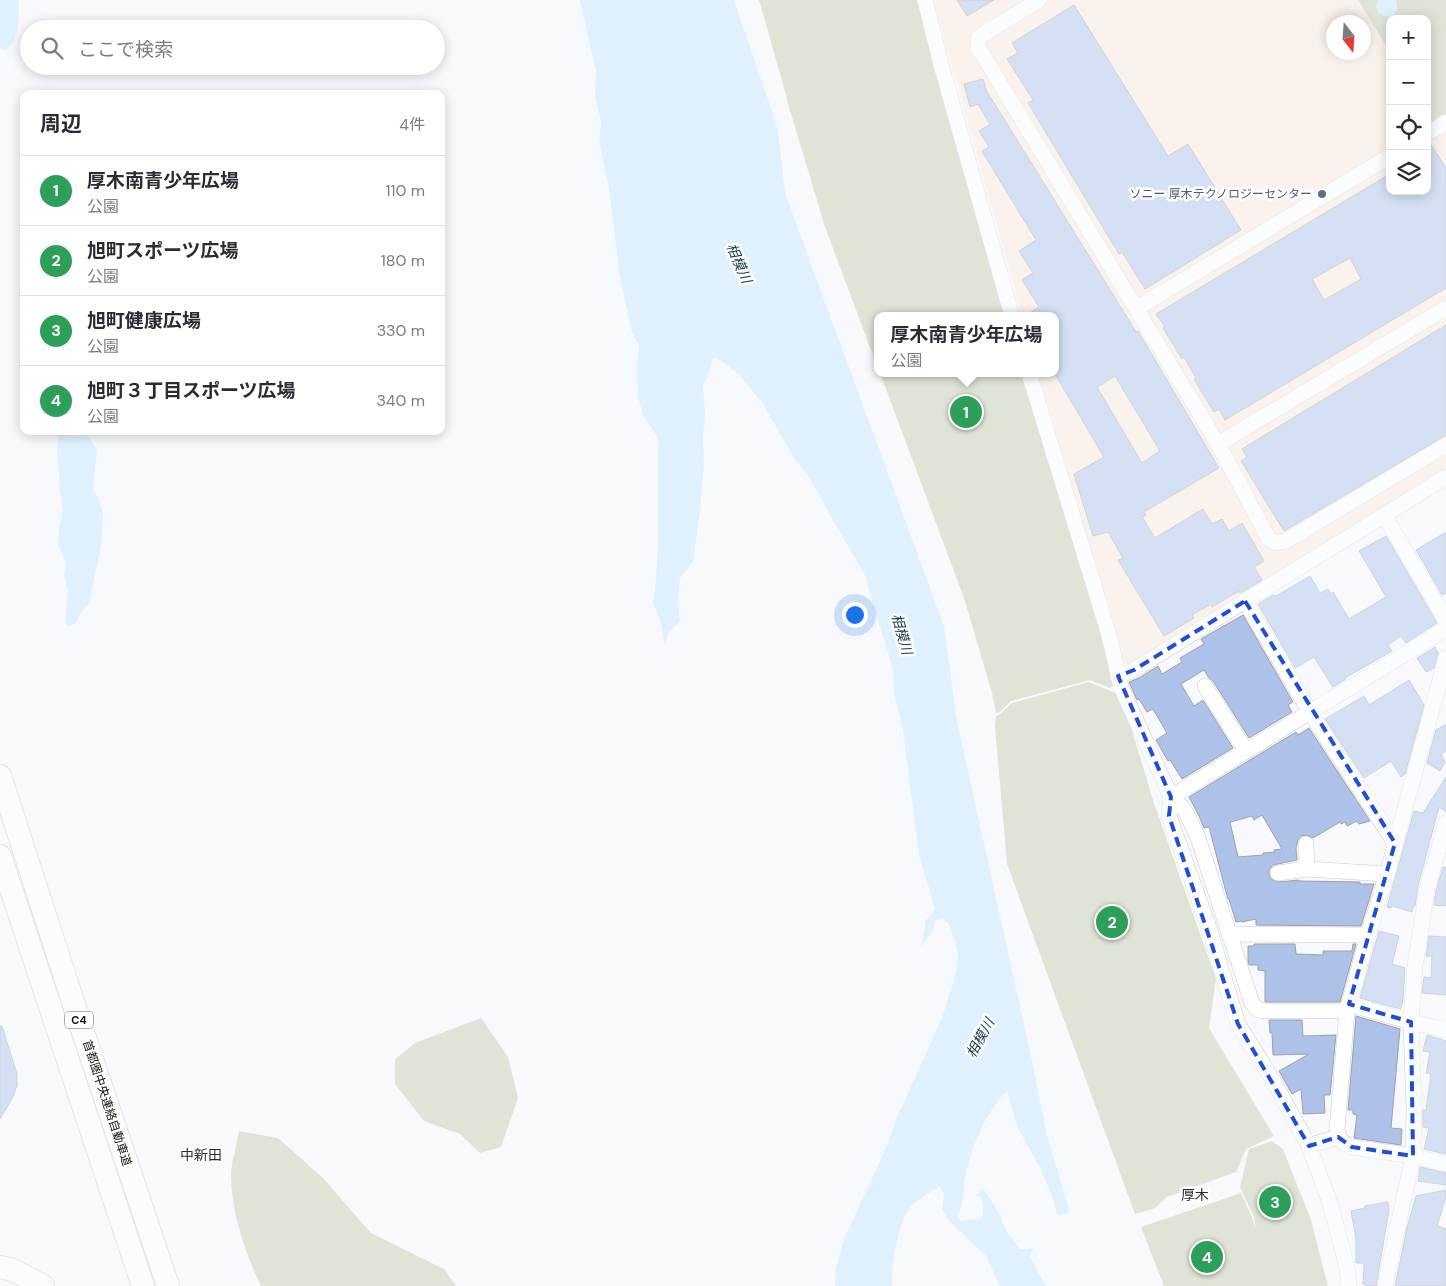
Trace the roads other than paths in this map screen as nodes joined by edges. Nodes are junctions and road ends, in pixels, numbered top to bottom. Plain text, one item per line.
1 (925, 0) edge
2 (1039, 0) edge
3 (1446, 122) edge
4 (1431, 131) edge
5 (1386, 158) edge
6 (1136, 308) junction
7 (1446, 308) edge
8 (1011, 312) edge
9 (1030, 377) edge
10 (1218, 444) junction
11 (1446, 445) edge
12 (1446, 477) edge
13 (1384, 515) junction
14 (1245, 601) junction
15 (1446, 620) edge
16 (1446, 629) edge
17 (1446, 658) edge
18 (1118, 676) junction
19 (1205, 686) dead end
20 (1310, 712) junction
21 (1246, 751) junction
22 (0, 776) edge
23 (1171, 797) junction
24 (1446, 823) edge
25 (1395, 843) junction
26 (1306, 844) dead end
27 (0, 856) edge
28 (1307, 869) junction
29 (1278, 873) dead end
30 (1387, 874) junction
31 (1229, 934) junction
32 (1368, 935) junction
33 (1348, 1008) junction
34 (1411, 1022) junction
35 (1446, 1030) edge
36 (1338, 1137) junction
37 (1310, 1146) junction
38 (1413, 1156) junction
39 (1446, 1164) edge
40 (0, 1267) edge
41 (0, 1282) edge
42 (12, 1286) edge
43 (43, 1286) edge
44 (143, 1286) edge
45 (169, 1286) edge
46 (1349, 1286) edge
47 (1385, 1286) edge

1 - 8 street
2 - 6 street
3 - 4 street
5 - 6 street
6 - 10 street
7 - 10 street
9 - 18 street
10 - 11 street
12 - 13 street
13 - 14 street
13 - 15 street
14 - 18 street
14 - 20 street
16 - 20 street
17 - 25 street
18 - 23 street
19 - 21 street
20 - 21 street
20 - 25 street
21 - 23 street
22 - 45 highway, 首都圏中央連絡自動車道 / C4
23 - 31 street
23 - 37 street
24 - 34 street
25 - 30 street
26 - 28 street
27 - 44 highway, 首都圏中央連絡自動車道 / C4
28 - 29 street
28 - 30 street
30 - 32 street
31 - 32 street
31 - 33 street
32 - 33 street
33 - 34 street
33 - 36 street
34 - 35 street
34 - 38 street
36 - 37 street
36 - 38 street
37 - 46 street
38 - 39 street
38 - 47 street
40 - 43 highway
41 - 42 highway

